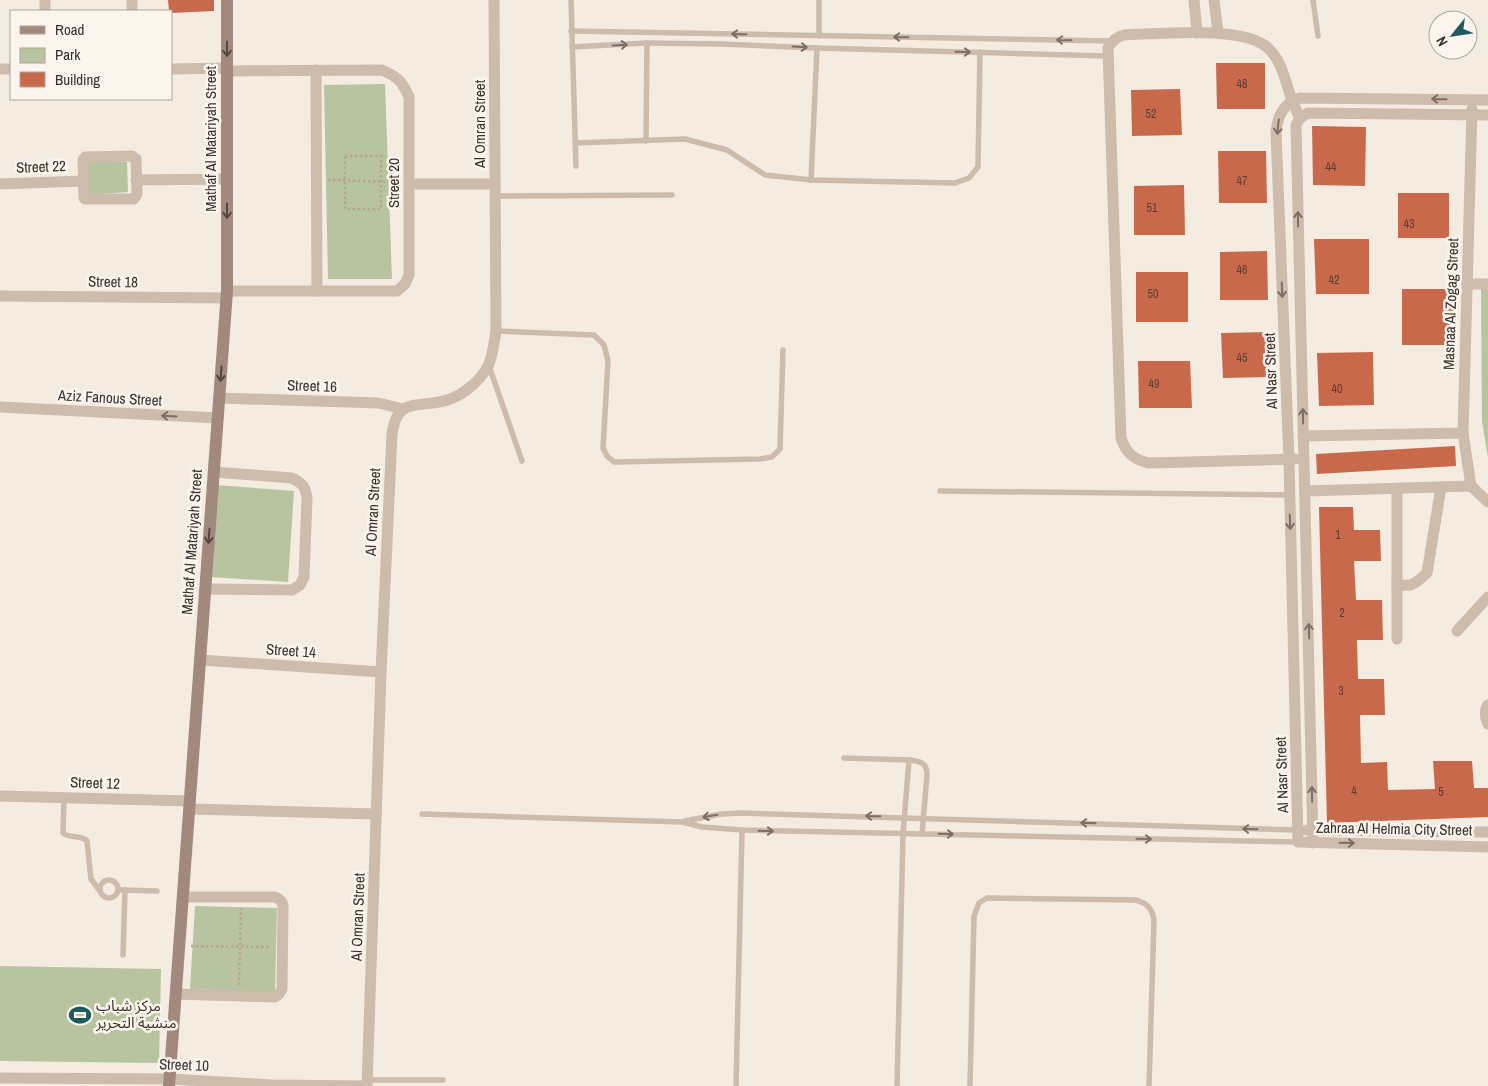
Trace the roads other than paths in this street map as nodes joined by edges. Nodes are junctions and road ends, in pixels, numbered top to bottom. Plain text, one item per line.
1 (227, 0) edge
2 (494, 0) edge
3 (571, 0) edge
4 (820, 0) edge
5 (1194, 0) edge
6 (1214, 0) edge
7 (1313, 0) edge
8 (571, 31) junction
9 (1218, 32) junction
10 (1197, 33) junction
11 (819, 36) junction
12 (1318, 36) dead end
13 (1112, 41) junction
14 (647, 43) junction
15 (572, 47) junction
16 (818, 48) junction
17 (980, 52) junction
18 (1107, 56) junction
19 (172, 69) edge
20 (227, 70) junction
21 (316, 70) junction
22 (1472, 100) junction
23 (1488, 100) edge
24 (1292, 101) junction
25 (1471, 115) junction
26 (1488, 116) edge
27 (1300, 118) junction
28 (646, 140) junction
29 (575, 143) junction
30 (576, 166) dead end
31 (136, 180) junction
32 (227, 180) junction
33 (811, 180) junction
34 (83, 181) junction
35 (409, 183) junction
36 (0, 184) edge
37 (495, 184) junction
38 (672, 195) dead end
39 (495, 196) junction
40 (1467, 284) junction
41 (1488, 284) edge
42 (317, 291) junction
43 (226, 295) junction
44 (0, 296) edge
45 (496, 332) junction
46 (783, 350) dead end
47 (488, 365) junction
48 (219, 398) junction
49 (0, 407) edge
50 (403, 409) junction
51 (218, 418) junction
52 (1463, 433) junction
53 (1303, 436) junction
54 (1305, 459) junction
55 (1289, 460) junction
56 (522, 461) dead end
57 (214, 472) junction
58 (1471, 486) junction
59 (1441, 487) junction
60 (1397, 488) junction
61 (940, 491) dead end
62 (1306, 491) junction
63 (1290, 495) junction
64 (1488, 502) edge
65 (1397, 584) junction
66 (205, 589) junction
67 (1488, 598) edge
68 (1456, 631) dead end
69 (1397, 639) dead end
70 (200, 660) junction
71 (381, 672) junction
72 (1488, 705) edge
73 (1488, 724) edge
74 (844, 758) dead end
75 (910, 760) junction
76 (0, 796) edge
77 (64, 797) junction
78 (189, 805) junction
79 (376, 814) junction
80 (422, 814) dead end
81 (904, 817) junction
82 (924, 818) junction
83 (683, 822) junction
84 (742, 830) junction
85 (1313, 830) junction
86 (1488, 832) edge
87 (903, 834) junction
88 (922, 834) junction
89 (1299, 836) junction
90 (1313, 843) junction
91 (1488, 847) edge
92 (100, 890) junction
93 (118, 890) junction
94 (125, 890) junction
95 (157, 891) dead end
96 (183, 897) junction
97 (123, 955) dead end
98 (176, 994) junction
99 (0, 1078) edge
100 (443, 1080) dead end
101 (62, 1082) edge
102 (170, 1083) edge
103 (367, 1084) edge
104 (272, 1085) edge
105 (736, 1086) edge
106 (898, 1086) edge
107 (970, 1086) edge
108 (1149, 1086) edge

1 -> 20 street, Mathaf Al Matariyah Street
2 - 37 street, Al Omran Street
3 - 8 lane
4 - 11 lane
5 - 10 street
6 - 9 street
7 - 12 lane
11 -> 8 lane
8 - 15 lane
9 - 10 street
9 - 24 street
10 - 13 street
13 -> 11 lane
13 - 18 street
15 -> 14 lane
14 -> 16 lane
14 - 28 lane
15 - 29 lane
16 -> 17 lane
16 - 33 lane
17 - 18 lane
17 - 33 lane
18 - 55 street
19 - 20 street, Street 20
20 - 21 street, Street 20
20 - 32 street, Mathaf Al Matariyah Street
21 - 35 street, Street 20
21 - 42 street
22 - 23 street
22 -> 24 street
22 - 25 street, Masnaa Al Zogag Street
24 - 27 street
24 -> 55 street, Al Nasr Street
25 - 26 street
25 - 27 street
25 - 40 street, Masnaa Al Zogag Street
53 -> 27 street, Al Nasr Street
28 - 29 lane
28 - 33 lane
29 - 30 lane
31 - 32 street
31 - 34 street, Street 22
31 - 34 street, Street 22
32 -> 43 street, Mathaf Al Matariyah Street
34 - 36 street, Street 22
35 - 37 street
35 - 42 street, Street 20
37 - 39 street, Al Omran Street
38 - 39 lane
39 - 45 street, Al Omran Street
40 - 41 street
40 - 52 street, Masnaa Al Zogag Street
42 - 43 street, Street 20
43 - 44 street, Street 18
43 -> 48 street, Mathaf Al Matariyah Street
45 - 46 lane
45 - 47 street, Al Omran Street
47 - 50 street, Al Omran Street
47 - 56 lane
48 - 50 street, Street 16
48 - 51 street, Mathaf Al Matariyah Street
51 -> 49 street, Aziz Fanous Street
50 - 71 street, Al Omran Street
51 - 57 street, Mathaf Al Matariyah Street
52 - 53 street
52 - 58 street, Masnaa Al Zogag Street
53 - 54 street, Al Nasr Street
54 - 55 street
54 - 62 street, Al Nasr Street
55 - 63 street, Al Nasr Street
57 -> 66 street, Mathaf Al Matariyah Street
57 - 66 street
58 - 59 street
58 - 64 street
59 - 60 street
59 - 65 street
60 - 62 street
60 - 65 street
61 - 63 lane
85 -> 62 street, Al Nasr Street
63 -> 89 street, Al Nasr Street
65 - 69 street
66 - 70 street, Mathaf Al Matariyah Street
67 - 68 street
70 - 71 street, Street 14
70 - 78 street, Mathaf Al Matariyah Street
71 - 79 street, Al Omran Street
72 - 73 street
74 - 75 lane
75 - 81 lane
75 - 82 lane
76 - 77 street, Street 12
77 - 78 street, Street 12
77 - 92 lane
78 - 79 street, Street 12
78 - 96 street, Mathaf Al Matariyah Street
79 - 103 street, Al Omran Street
80 - 83 lane
81 - 82 lane
81 -> 83 lane
81 - 87 lane
82 - 88 lane
89 -> 82 lane
83 - 84 lane
84 -> 87 lane
84 - 105 lane
85 - 86 street, Zahraa Al Helmia City Street
85 - 89 street, Zahraa Al Helmia City Street
85 - 90 street, Al Nasr Street
87 - 88 lane
87 - 106 lane
88 -> 89 lane
89 - 90 street, Zahraa Al Helmia City Street
90 -> 91 street, Zahraa Al Helmia City Street
92 - 93 lane
92 - 93 lane
93 - 94 lane
94 - 95 lane
94 - 97 lane
96 - 98 street, Mathaf Al Matariyah Street
96 - 98 street
98 - 102 street, Mathaf Al Matariyah Street
99 - 101 street, Street 10
100 - 103 lane
101 - 102 street, Street 10
102 - 104 street, Street 10
103 - 104 street, Street 10
107 - 108 lane

